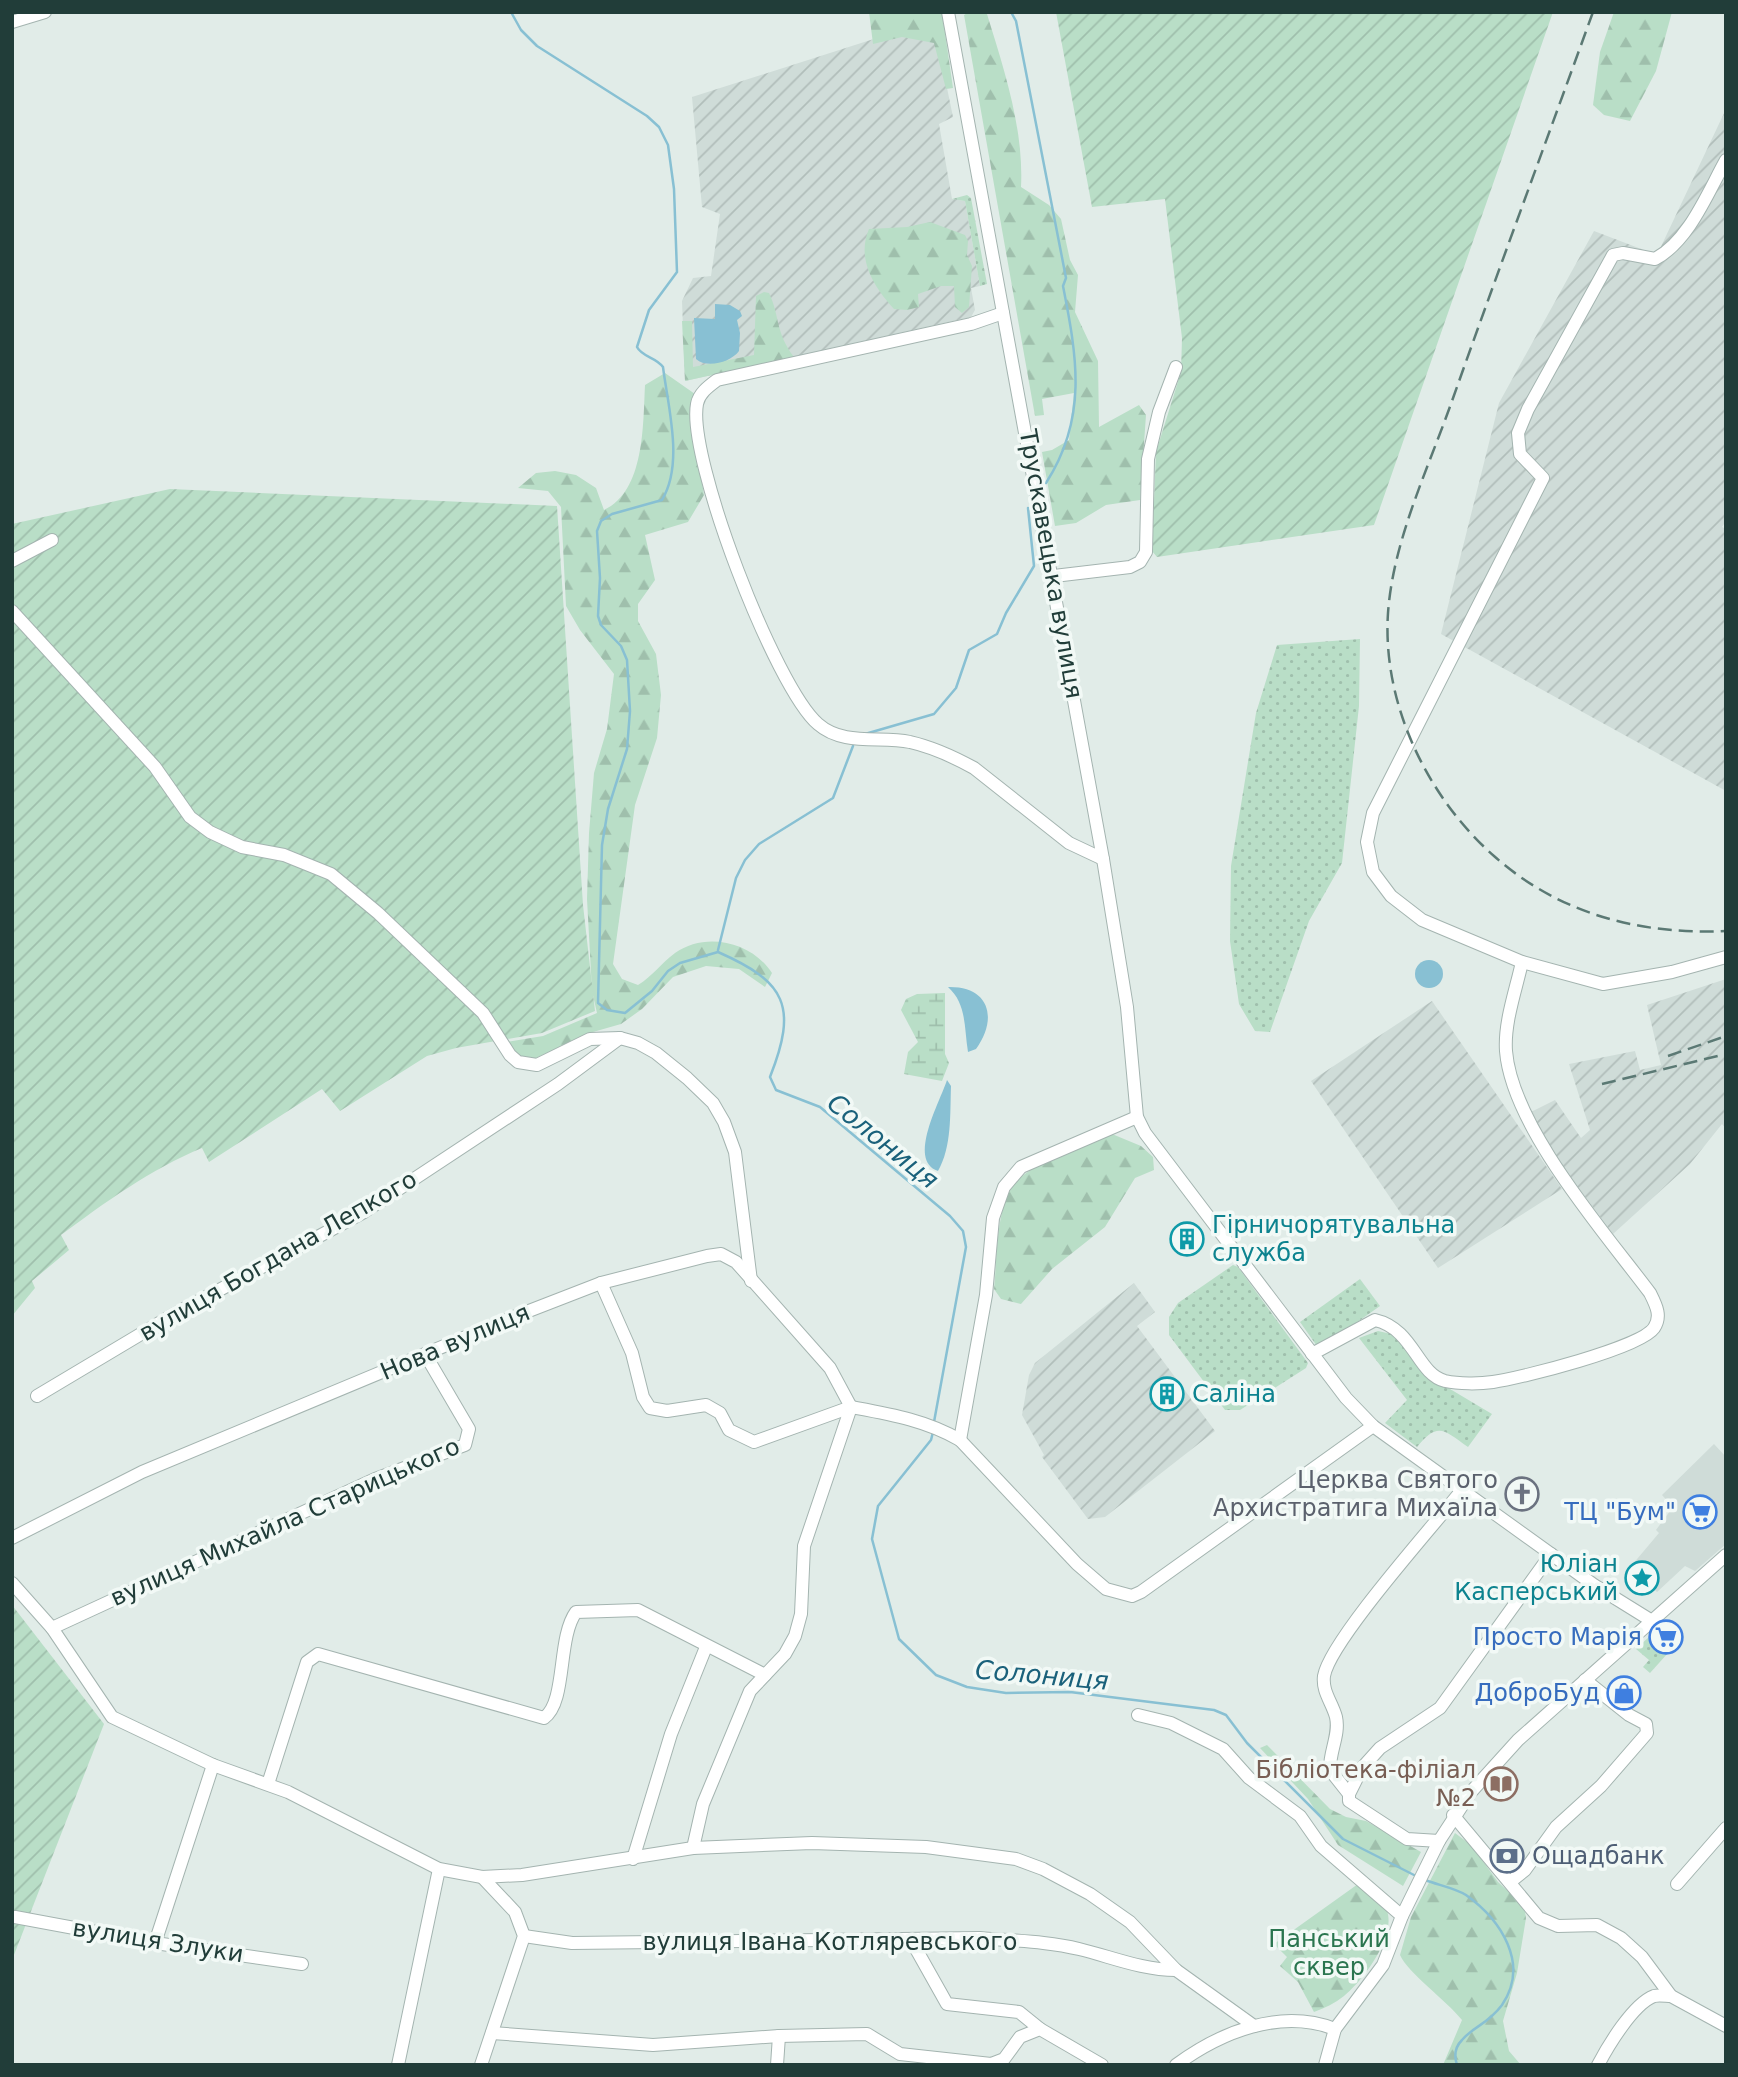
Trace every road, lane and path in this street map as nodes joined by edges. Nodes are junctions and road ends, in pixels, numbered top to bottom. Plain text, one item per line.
1 (45, 12) edge
2 (948, 12) edge
3 (12, 22) edge
4 (1726, 160) edge
5 (1003, 313) junction
6 (1176, 367) dead end
7 (52, 540) dead end
8 (12, 561) edge
9 (1054, 576) junction
10 (12, 611) edge
11 (1103, 859) junction
12 (1726, 957) edge
13 (1522, 962) junction
14 (620, 1038) junction
15 (1137, 1117) junction
16 (751, 1281) junction
17 (601, 1283) junction
18 (425, 1354) junction
19 (1312, 1354) junction
20 (37, 1396) dead end
21 (851, 1407) junction
22 (1373, 1426) junction
23 (960, 1440) junction
24 (1462, 1490) junction
25 (12, 1538) edge
26 (1550, 1554) junction
27 (1726, 1555) edge
28 (12, 1583) edge
29 (1652, 1620) junction
30 (52, 1628) junction
31 (706, 1647) junction
32 (765, 1675) junction
33 (1585, 1680) junction
34 (1138, 1715) dead end
35 (213, 1765) junction
36 (268, 1784) junction
37 (1349, 1794) junction
38 (1453, 1815) junction
39 (1726, 1828) edge
40 (1439, 1841) junction
41 (693, 1848) junction
42 (633, 1859) junction
43 (439, 1869) junction
44 (482, 1877) junction
45 (1510, 1882) junction
46 (1676, 1884) dead end
47 (1402, 1916) junction
48 (15, 1917) dead end
49 (524, 1936) junction
50 (911, 1940) junction
51 (155, 1943) junction
52 (302, 1964) dead end
53 (1176, 1970) junction
54 (1671, 1996) junction
55 (1726, 2025) edge
56 (1254, 2026) junction
57 (1040, 2029) junction
58 (1335, 2029) junction
59 (492, 2034) junction
60 (779, 2036) junction
61 (398, 2065) edge
62 (481, 2065) edge
63 (777, 2065) edge
64 (1102, 2065) edge
65 (1175, 2065) edge
66 (1325, 2065) edge
67 (1598, 2065) edge

1 - 3 street
2 - 5 street, Трускавецька вулиця
4 - 13 street
5 - 9 street, Трускавецька вулиця
5 - 11 street
6 - 9 street
7 - 8 street
9 - 11 street, Трускавецька вулиця
10 - 14 street
11 - 15 street, Трускавецька вулиця
12 - 13 street
13 - 19 street
14 - 16 street
14 - 20 street, вулиця Богдана Лепкого
15 - 19 street, Трускавецька вулиця
15 - 23 street
16 - 17 street, Нова вулиця
16 - 21 street, Нова вулиця
17 - 18 street, Нова вулиця
17 - 21 street
18 - 25 street, Нова вулиця
18 - 30 street, вулиця Михайла Старицького
19 - 22 street, Трускавецька вулиця
21 - 23 street
21 - 32 street
22 - 23 street
22 - 24 street, Трускавецька вулиця
24 - 26 street, Трускавецька вулиця
24 - 37 street
26 - 29 street, Трускавецька вулиця
26 - 37 street
27 - 29 street
28 - 30 street
29 - 33 street
30 - 35 street
31 - 32 street
31 - 36 street
31 - 42 street
32 - 41 street
33 - 38 street
33 - 45 street
34 - 47 street
35 - 36 street
35 - 51 street
36 - 43 street
37 - 40 street
38 - 40 street
38 - 45 street
39 - 46 street
40 - 47 street
41 - 42 street
41 - 53 street
42 - 44 street
43 - 44 street
43 - 61 street
44 - 49 street
45 - 54 street
47 - 58 street
48 - 51 street, вулиця Злуки
49 - 50 street, вулиця Івана Котляревського
49 - 59 street
50 - 53 street, вулиця Івана Котляревського
50 - 57 street
51 - 52 street, вулиця Злуки
53 - 56 street
54 - 55 street
54 - 67 street
56 - 58 street
56 - 65 street
57 - 60 street
57 - 64 street
58 - 66 street
59 - 60 street
59 - 62 street
60 - 63 street

